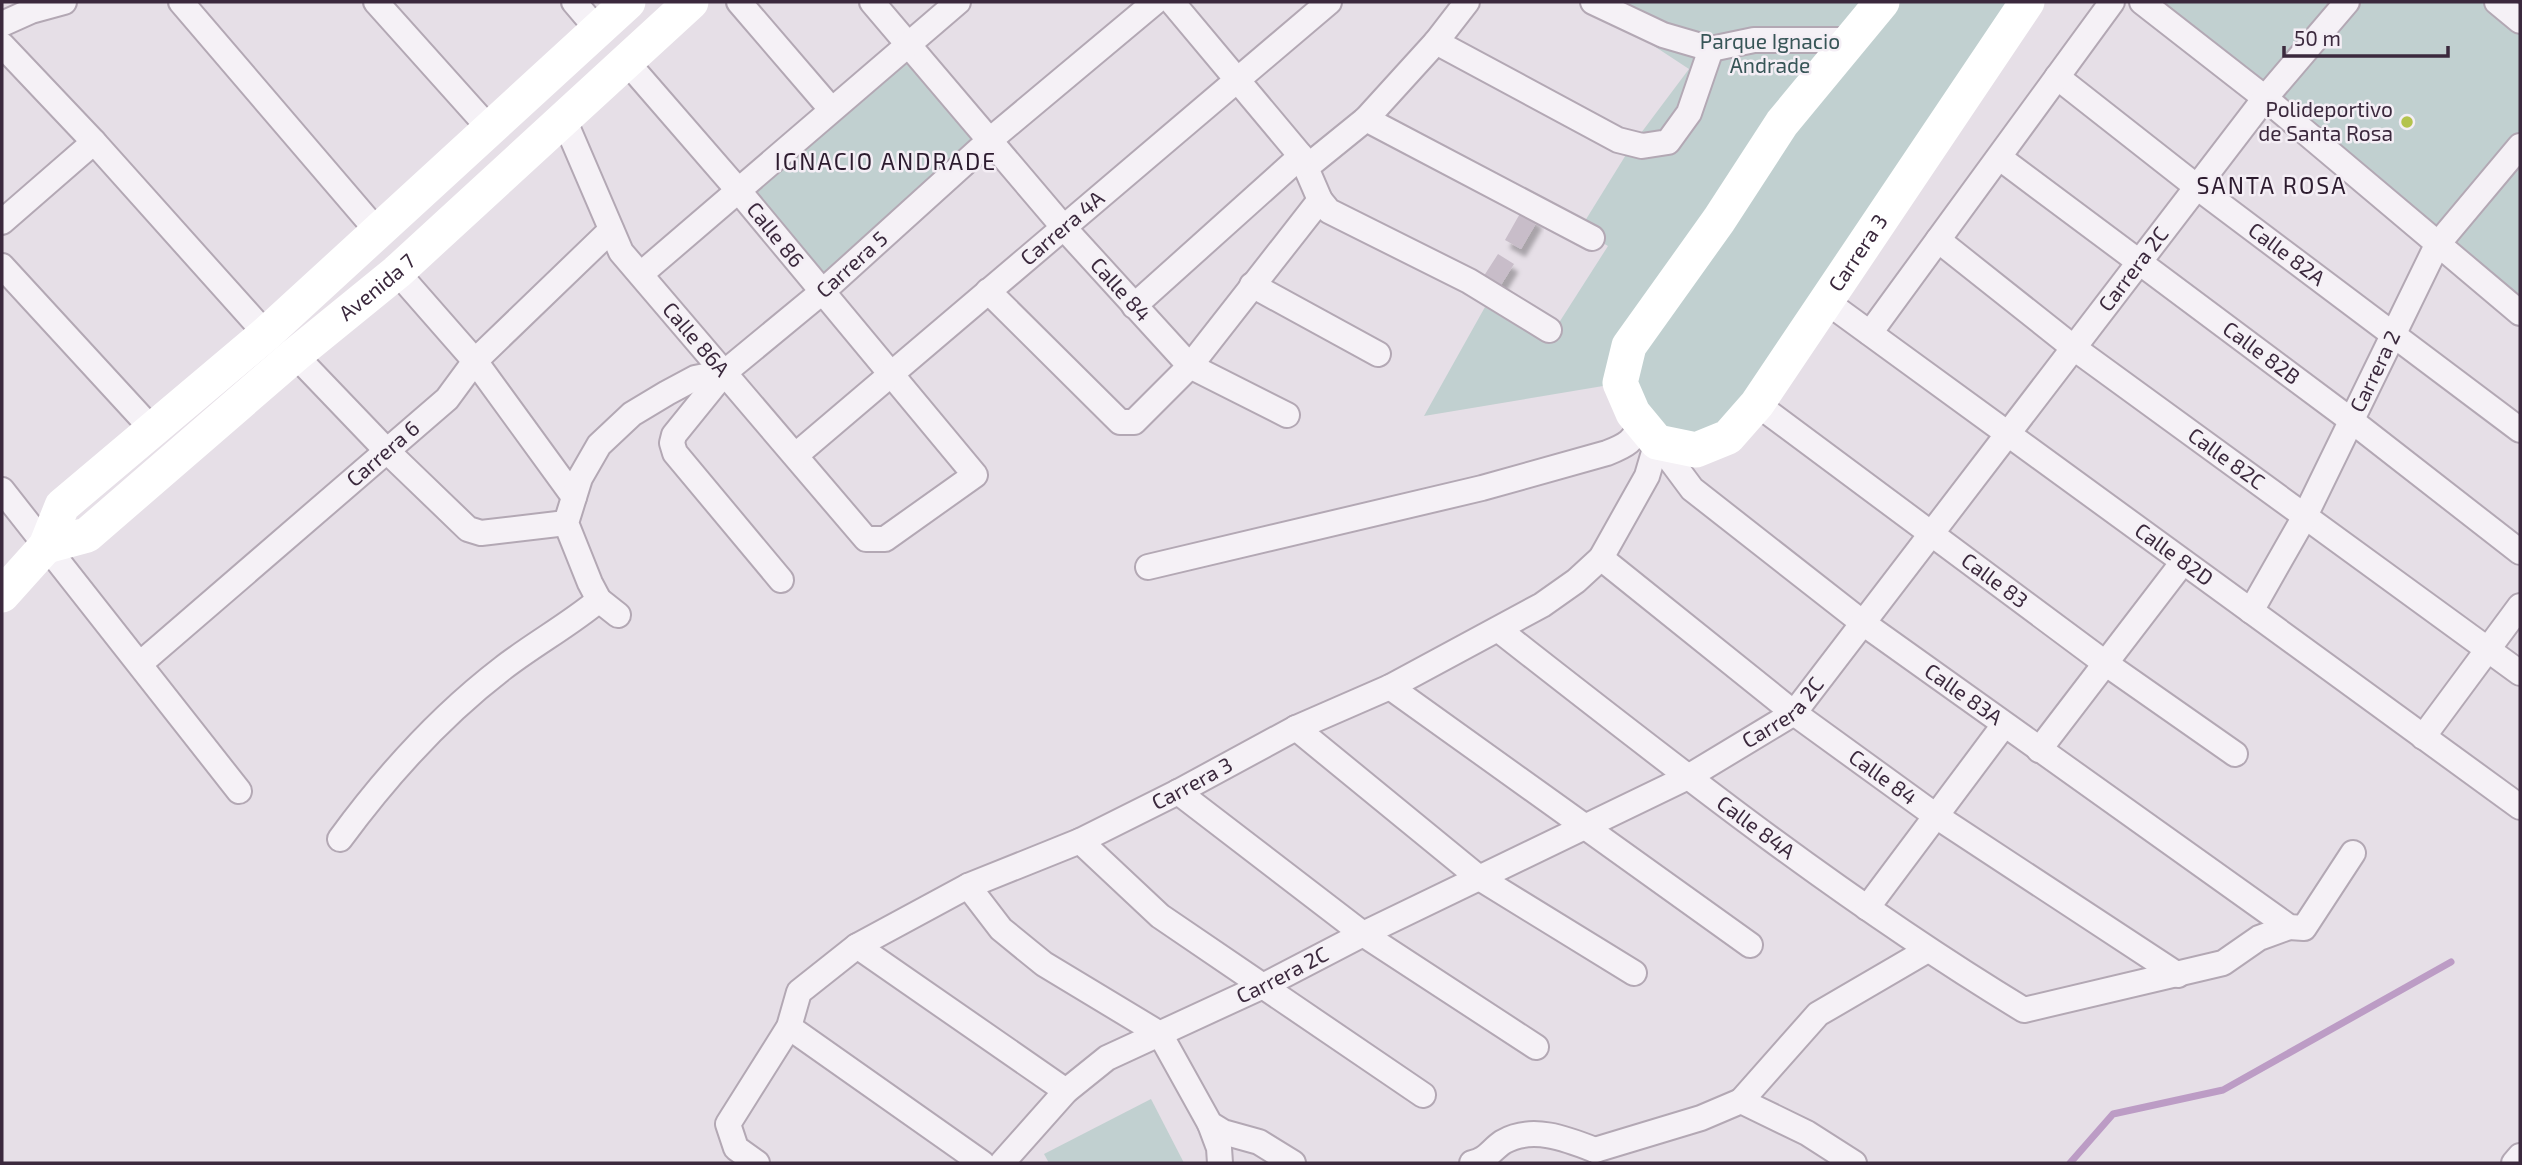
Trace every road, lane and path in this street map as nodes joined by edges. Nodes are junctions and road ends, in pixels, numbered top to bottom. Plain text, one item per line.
1 (64, 2) edge
2 (181, 2) edge
3 (376, 2) edge
4 (573, 2) edge
5 (628, 2) edge
6 (691, 2) edge
7 (739, 2) edge
8 (872, 2) edge
9 (958, 2) edge
10 (1155, 2) edge
11 (1172, 2) edge
12 (1329, 2) edge
13 (1467, 2) edge
14 (1593, 2) edge
15 (1882, 2) edge
16 (2027, 2) edge
17 (2112, 2) edge
18 (2142, 2) edge
19 (2347, 2) edge
20 (2497, 2) edge
21 (29, 6) edge
22 (2520, 21) edge
23 (2, 24) edge
24 (597, 29) junction
25 (1850, 40) junction
26 (1436, 42) junction
27 (908, 44) junction
28 (2, 45) edge
29 (1711, 49) junction
30 (626, 61) junction
31 (2057, 77) junction
32 (1237, 78) junction
33 (2265, 98) junction
34 (831, 109) junction
35 (563, 117) junction
36 (1366, 119) junction
37 (489, 128) junction
38 (990, 140) junction
39 (94, 142) junction
40 (2519, 150) edge
41 (2000, 158) junction
42 (1304, 161) junction
43 (2197, 187) junction
44 (738, 190) junction
45 (1320, 200) junction
46 (2, 222) edge
47 (1065, 229) junction
48 (611, 230) junction
49 (378, 232) junction
50 (1592, 238) dead end
51 (1938, 240) junction
52 (2437, 245) junction
53 (2139, 263) junction
54 (2, 265) edge
55 (397, 272) junction
56 (641, 274) junction
57 (1252, 285) junction
58 (988, 291) junction
59 (822, 292) junction
60 (1827, 302) junction
61 (1134, 306) junction
62 (2520, 313) edge
63 (1549, 330) dead end
64 (1870, 333) junction
65 (266, 334) junction
66 (2395, 336) junction
67 (2074, 348) junction
68 (1378, 354) dead end
69 (295, 355) junction
70 (475, 361) junction
71 (1190, 366) junction
72 (725, 372) junction
73 (890, 376) junction
74 (1758, 404) junction
75 (1287, 415) dead end
76 (2352, 421) junction
77 (151, 428) junction
78 (2520, 430) edge
79 (1648, 431) junction
80 (2008, 434) junction
81 (387, 451) junction
82 (796, 455) junction
83 (2, 490) edge
84 (574, 497) junction
85 (2304, 518) junction
86 (566, 523) junction
87 (1931, 533) junction
88 (866, 539) joint
89 (46, 546) junction
90 (2520, 552) edge
91 (1601, 558) junction
92 (2183, 562) junction
93 (1148, 568) dead end
94 (781, 580) dead end
95 (2, 595) edge
96 (2520, 606) edge
97 (2250, 611) junction
98 (1863, 623) junction
99 (1499, 630) junction
100 (2487, 648) junction
101 (141, 663) junction
102 (2105, 663) junction
103 (2520, 673) edge
104 (1390, 687) junction
105 (1794, 713) junction
106 (2004, 725) junction
107 (1296, 728) junction
108 (2423, 737) junction
109 (2039, 750) junction
110 (2235, 754) dead end
111 (1688, 777) junction
112 (239, 791) dead end
113 (1178, 792) junction
114 (2520, 807) edge
115 (1936, 816) junction
116 (1585, 827) junction
117 (340, 839) dead end
118 (1080, 841) junction
119 (2353, 853) dead end
120 (1478, 877) junction
121 (968, 886) junction
122 (1867, 908) junction
123 (2289, 927) junction
124 (1363, 934) junction
125 (1750, 945) dead end
126 (857, 946) junction
127 (1926, 951) junction
128 (1634, 973) dead end
129 (2178, 975) junction
130 (1263, 986) junction
131 (789, 1027) junction
132 (1160, 1034) junction
133 (1536, 1047) dead end
134 (1066, 1091) junction
135 (1423, 1095) dead end
136 (1741, 1101) junction
137 (1210, 1125) junction
138 (2520, 1156) edge
139 (1596, 1157) edge
140 (757, 1163) edge
141 (982, 1163) edge
142 (1002, 1163) edge
143 (1220, 1163) edge
144 (1293, 1163) edge
145 (1480, 1163) edge
146 (1854, 1163) edge
147 (2514, 1163) edge

1 - 21 street
2 - 49 street
3 - 37 street
4 - 24 street
5 - 24 main road, Avenida 7
6 - 30 main road, Avenida 7
7 - 34 street
8 - 27 street, Calle 84
9 - 27 street
10 - 38 street, Carrera 5
11 - 32 street
12 - 32 street, Carrera 4A
13 - 26 street
14 - 29 street
15 - 25 main road
16 - 60 main road, Carrera 3
17 - 31 street
18 - 33 street
19 - 33 street, Carrera 2C
20 - 22 street
21 - 23 street
24 - 37 main road, Avenida 7
25 - 29 street
25 - 79 main road
26 - 29 street
26 - 36 street
27 - 34 street
27 - 38 street, Calle 84
28 - 39 street
30 - 35 main road, Avenida 7
30 - 44 street, Calle 86
31 - 41 street
31 - 43 street, Calle 82A
32 - 42 street
32 - 47 street, Carrera 4A
33 - 43 street, Carrera 2C
33 - 52 street
34 - 44 street
35 - 48 street, Calle 86A
35 - 55 main road, Avenida 7
36 - 42 street
36 - 50 street
37 - 49 main road, Avenida 7
38 - 47 street, Calle 84
38 - 59 street, Carrera 5
39 - 46 street
39 - 65 street
40 - 52 street, Carrera 2
41 - 51 street
41 - 53 street, Calle 82B
42 - 45 street
42 - 61 street
43 - 53 street, Carrera 2C
43 - 66 street, Calle 82A
44 - 56 street
44 - 59 street, Calle 86
45 - 57 street
45 - 63 street
47 - 58 street, Carrera 4A
47 - 61 street, Calle 84
48 - 56 street, Calle 86A
48 - 70 street, Carrera 6
49 - 65 main road, Avenida 7
51 - 64 street
51 - 67 street, Calle 82C
52 - 62 street
52 - 66 street, Carrera 2
53 - 67 street, Carrera 2C
53 - 76 street, Calle 82B
54 - 77 street
55 - 69 main road, Avenida 7
55 - 70 street
56 - 72 street, Calle 86A
57 - 68 street
57 - 71 street
58 - 71 street
58 - 73 street, Carrera 4A
59 - 72 street, Carrera 5
59 - 73 street, Calle 86
60 - 64 street, Calle 82D
60 - 74 main road, Carrera 3
61 - 71 street, Calle 84
64 - 80 street, Calle 82D
65 - 77 main road, Avenida 7
66 - 76 street, Carrera 2
66 - 78 street, Calle 82A
67 - 80 street, Carrera 2C
67 - 85 street, Calle 82C
69 - 81 street
69 - 89 main road, Avenida 7
70 - 81 street, Carrera 6
70 - 84 street
71 - 75 street, Calle 84
72 - 82 street, Calle 86A
72 - 84 street, Carrera 5
72 - 94 street
73 - 82 street, Carrera 4A
73 - 88 street, Calle 86
74 - 79 main road, Carrera 3
74 - 87 street, Calle 83
76 - 85 street, Carrera 2
76 - 90 street, Calle 82B
77 - 89 main road, Avenida 7
79 - 91 street, Carrera 3
79 - 93 street
79 - 98 street, Calle 83A
80 - 87 street, Carrera 2C
80 - 92 street, Calle 82D
81 - 86 street
81 - 101 street, Carrera 6
82 - 88 street, Calle 86A
83 - 89 street
84 - 86 street, Carrera 5
85 - 97 street, Carrera 2
85 - 100 street, Calle 82C
86 - 117 street
87 - 98 street, Carrera 2C
87 - 102 street, Calle 83
89 - 95 main road, Avenida 7
89 - 101 street
91 - 99 street, Carrera 3
91 - 105 street, Calle 84
92 - 97 street, Calle 82D
92 - 102 street
96 - 100 street
97 - 108 street, Calle 82D
98 - 105 street, Carrera 2C
98 - 106 street, Calle 83A
99 - 104 street, Carrera 3
99 - 111 street, Calle 84A
100 - 103 street, Calle 82C
100 - 108 street
101 - 112 street
102 - 109 street
102 - 110 street, Calle 83
104 - 107 street, Carrera 3
104 - 116 street
105 - 111 street, Carrera 2C
105 - 115 street, Calle 84
106 - 109 street, Calle 83A
106 - 115 street
107 - 113 street, Carrera 3
107 - 120 street
108 - 114 street, Calle 82D
109 - 123 street, Calle 83A
111 - 116 street, Carrera 2C
111 - 122 street, Calle 84A
113 - 118 street, Carrera 3
113 - 124 street
115 - 122 street
115 - 129 street, Calle 84
116 - 120 street, Carrera 2C
116 - 125 street
118 - 121 street, Carrera 3
118 - 130 street
119 - 123 street
120 - 124 street, Carrera 2C
120 - 128 street
121 - 126 street, Carrera 3
121 - 132 street
122 - 127 street, Calle 84A
123 - 129 street
124 - 130 street, Carrera 2C
124 - 133 street
126 - 131 street, Carrera 3
126 - 134 street
127 - 129 street, Calle 84A
127 - 136 street
130 - 132 street, Carrera 2C
130 - 135 street
131 - 140 street, Carrera 3
131 - 141 street
132 - 134 street, Carrera 2C
132 - 137 street
134 - 142 street, Carrera 2C
136 - 139 street
136 - 146 street
137 - 143 street
137 - 144 street
138 - 147 street
139 - 145 street

